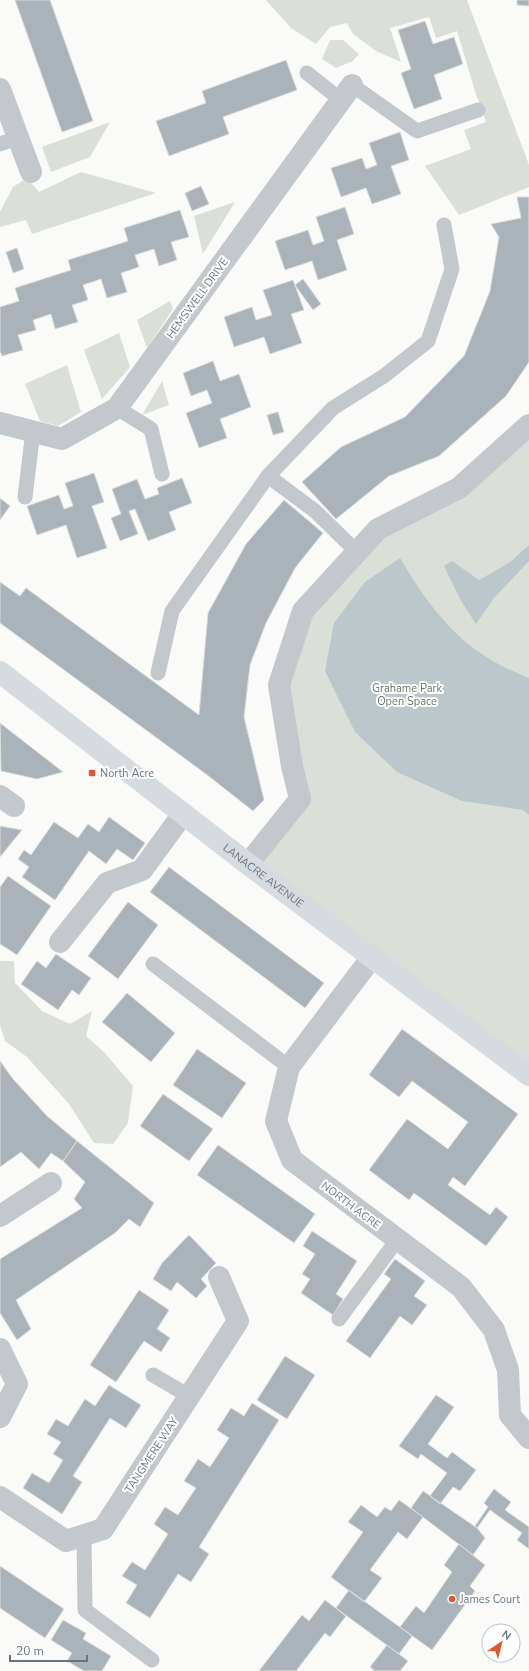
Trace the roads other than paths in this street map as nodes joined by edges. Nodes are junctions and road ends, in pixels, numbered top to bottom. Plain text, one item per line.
1 (307, 72) dead end
2 (0, 89) edge
3 (346, 92) junction
4 (478, 110) dead end
5 (9, 141) edge
6 (31, 172) dead end
7 (444, 224) dead end
8 (117, 408) junction
9 (0, 423) edge
10 (529, 426) edge
11 (33, 431) junction
12 (162, 474) dead end
13 (268, 476) junction
14 (25, 497) dead end
15 (357, 552) junction
16 (0, 672) edge
17 (158, 673) dead end
18 (183, 814) junction
19 (248, 864) junction
20 (60, 942) dead end
21 (372, 957) junction
22 (153, 964) dead end
23 (289, 1067) junction
24 (529, 1075) edge
25 (51, 1183) dead end
26 (0, 1216) edge
27 (397, 1240) junction
28 (219, 1277) dead end
29 (339, 1319) dead end
30 (0, 1349) edge
31 (153, 1375) dead end
32 (189, 1396) junction
33 (0, 1417) edge
34 (529, 1438) edge
35 (0, 1497) edge
36 (84, 1535) junction
37 (152, 1660) dead end

1 - 3 lane
2 - 5 street
3 - 4 lane
3 - 8 street, HEMSWELL DRIVE
5 - 6 street
7 - 13 lane
8 - 11 street, HEMSWELL DRIVE
8 - 12 lane
9 - 11 street, HEMSWELL DRIVE
10 - 15 street
11 - 14 lane
13 - 15 lane
13 - 17 lane
15 - 19 street
16 - 18 street, LANACRE AVENUE
18 - 19 street, LANACRE AVENUE
18 - 20 street
19 - 21 street, LANACRE AVENUE
21 - 23 street, NORTH ACRE
21 - 24 street, LANACRE AVENUE
22 - 23 lane
23 - 27 street, NORTH ACRE
25 - 26 street
27 - 29 lane
27 - 34 street, NORTH ACRE
28 - 32 street, TANGMERE WAY
30 - 33 street
31 - 32 lane
32 - 36 street, TANGMERE WAY
35 - 36 street, TANGMERE WAY
36 - 37 lane

